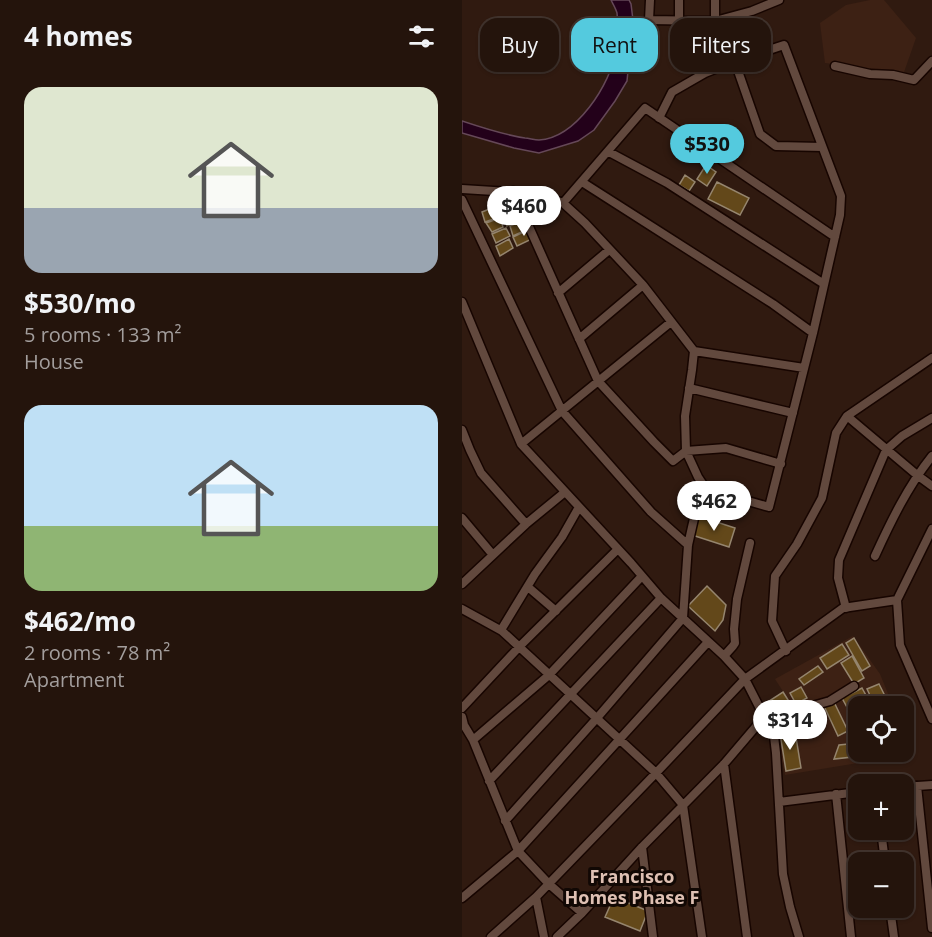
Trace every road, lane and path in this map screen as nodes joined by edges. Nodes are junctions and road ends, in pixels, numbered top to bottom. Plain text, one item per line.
1 (650, 0) edge
2 (679, 0) edge
3 (715, 0) edge
4 (752, 0) edge
5 (779, 0) edge
6 (752, 11) junction
7 (679, 18) edge
8 (715, 18) edge
9 (726, 18) edge
10 (670, 20) edge
11 (771, 49) edge
12 (932, 61) edge
13 (835, 66) dead end
14 (708, 72) edge
15 (738, 72) edge
16 (659, 118) junction
17 (822, 147) junction
18 (609, 152) junction
19 (582, 182) junction
20 (462, 189) edge
21 (513, 191) junction
22 (462, 200) edge
23 (563, 203) junction
24 (835, 237) junction
25 (609, 250) junction
26 (824, 284) junction
27 (643, 285) junction
28 (558, 293) junction
29 (462, 302) edge
30 (671, 322) junction
31 (813, 333) junction
32 (579, 339) junction
33 (694, 351) junction
34 (932, 358) edge
35 (804, 368) junction
36 (598, 381) junction
37 (689, 388) junction
38 (562, 411) junction
39 (793, 413) junction
40 (847, 416) junction
41 (932, 418) edge
42 (462, 430) edge
43 (520, 444) junction
44 (886, 450) junction
45 (686, 451) junction
46 (932, 456) edge
47 (781, 464) junction
48 (917, 476) junction
49 (932, 486) edge
50 (706, 489) junction
51 (565, 492) junction
52 (579, 507) junction
53 (462, 518) edge
54 (526, 524) junction
55 (932, 529) edge
56 (750, 543) dead end
57 (688, 545) junction
58 (618, 549) junction
59 (493, 555) junction
60 (875, 556) dead end
61 (642, 576) junction
62 (462, 584) edge
63 (528, 586) junction
64 (662, 598) junction
65 (897, 600) junction
66 (846, 608) junction
67 (462, 609) edge
68 (556, 611) junction
69 (683, 618) junction
70 (501, 630) junction
71 (708, 642) junction
72 (519, 647) junction
73 (786, 651) junction
74 (723, 656) junction
75 (549, 675) junction
76 (746, 680) junction
77 (855, 686) dead end
78 (571, 694) junction
79 (462, 705) edge
80 (462, 717) edge
81 (764, 717) junction
82 (597, 718) junction
83 (932, 719) edge
84 (774, 736) junction
85 (473, 740) junction
86 (620, 740) junction
87 (724, 764) junction
88 (656, 773) junction
89 (489, 781) junction
90 (932, 785) edge
91 (914, 786) edge
92 (917, 786) junction
93 (848, 793) edge
94 (836, 795) junction
95 (779, 802) junction
96 (683, 805) junction
97 (505, 821) junction
98 (642, 847) junction
99 (518, 851) junction
100 (549, 884) junction
101 (536, 897) junction
102 (462, 898) edge
103 (582, 913) junction
104 (891, 918) edge
105 (932, 927) edge
106 (491, 937) edge
107 (544, 937) edge
108 (557, 937) edge
109 (653, 937) edge
110 (702, 937) edge
111 (747, 937) edge
112 (799, 937) edge
113 (852, 937) edge
114 (894, 937) edge

1 - 10 street
2 - 7 street
3 - 8 street
4 - 6 street
5 - 6 street
6 - 9 street
11 - 17 street
12 - 13 street
14 - 16 street
15 - 17 street
16 - 18 street
16 - 24 street
17 - 24 street
18 - 19 street
18 - 26 street
19 - 23 street
19 - 31 street
20 - 21 street
21 - 23 street
21 - 28 street
22 - 38 street
23 - 25 street
24 - 26 street
25 - 27 street
25 - 28 street
26 - 31 street
27 - 30 street
27 - 32 street
28 - 32 street
29 - 43 street
30 - 33 street
30 - 36 street
31 - 35 street
32 - 36 street
33 - 35 street
33 - 37 street
34 - 40 street
35 - 39 street
36 - 38 street
36 - 45 street
37 - 39 street
37 - 45 street
38 - 43 street
38 - 57 street
39 - 47 street
40 - 44 street
40 - 73 street
41 - 44 street
42 - 54 street
43 - 51 street
44 - 48 street
44 - 66 street
45 - 47 street
45 - 50 street
46 - 48 street
47 - 50 street
48 - 49 street
48 - 60 street
50 - 57 street
51 - 52 street
51 - 54 street
52 - 58 street
52 - 63 street
53 - 59 street
54 - 59 street
55 - 65 street
56 - 74 street
57 - 69 street
58 - 61 street
58 - 68 street
59 - 62 street
61 - 64 street
61 - 75 street
63 - 68 street
63 - 70 street
64 - 69 street
64 - 78 street
65 - 66 street
65 - 83 street
66 - 73 street
67 - 70 street
68 - 72 street
69 - 71 street
69 - 82 street
70 - 72 street
71 - 74 street
71 - 86 street
72 - 75 street
72 - 79 street
73 - 76 street
74 - 76 street
75 - 78 street
75 - 85 street
76 - 81 street
76 - 88 street
77 - 84 street
78 - 82 street
78 - 89 street
80 - 85 street
81 - 84 street
81 - 87 street
82 - 86 street
82 - 97 street
84 - 95 street
85 - 89 street
86 - 88 street
86 - 99 street
87 - 96 street
87 - 111 street
88 - 96 street
88 - 100 street
89 - 97 street
90 - 92 street
91 - 92 street
92 - 105 street
93 - 94 street
94 - 95 street
94 - 113 street
95 - 112 street
96 - 98 street
96 - 110 street
97 - 99 street
98 - 103 street
98 - 109 street
99 - 100 street
99 - 102 street
100 - 101 street
100 - 103 street
101 - 106 street
101 - 107 street
103 - 108 street
104 - 114 street

